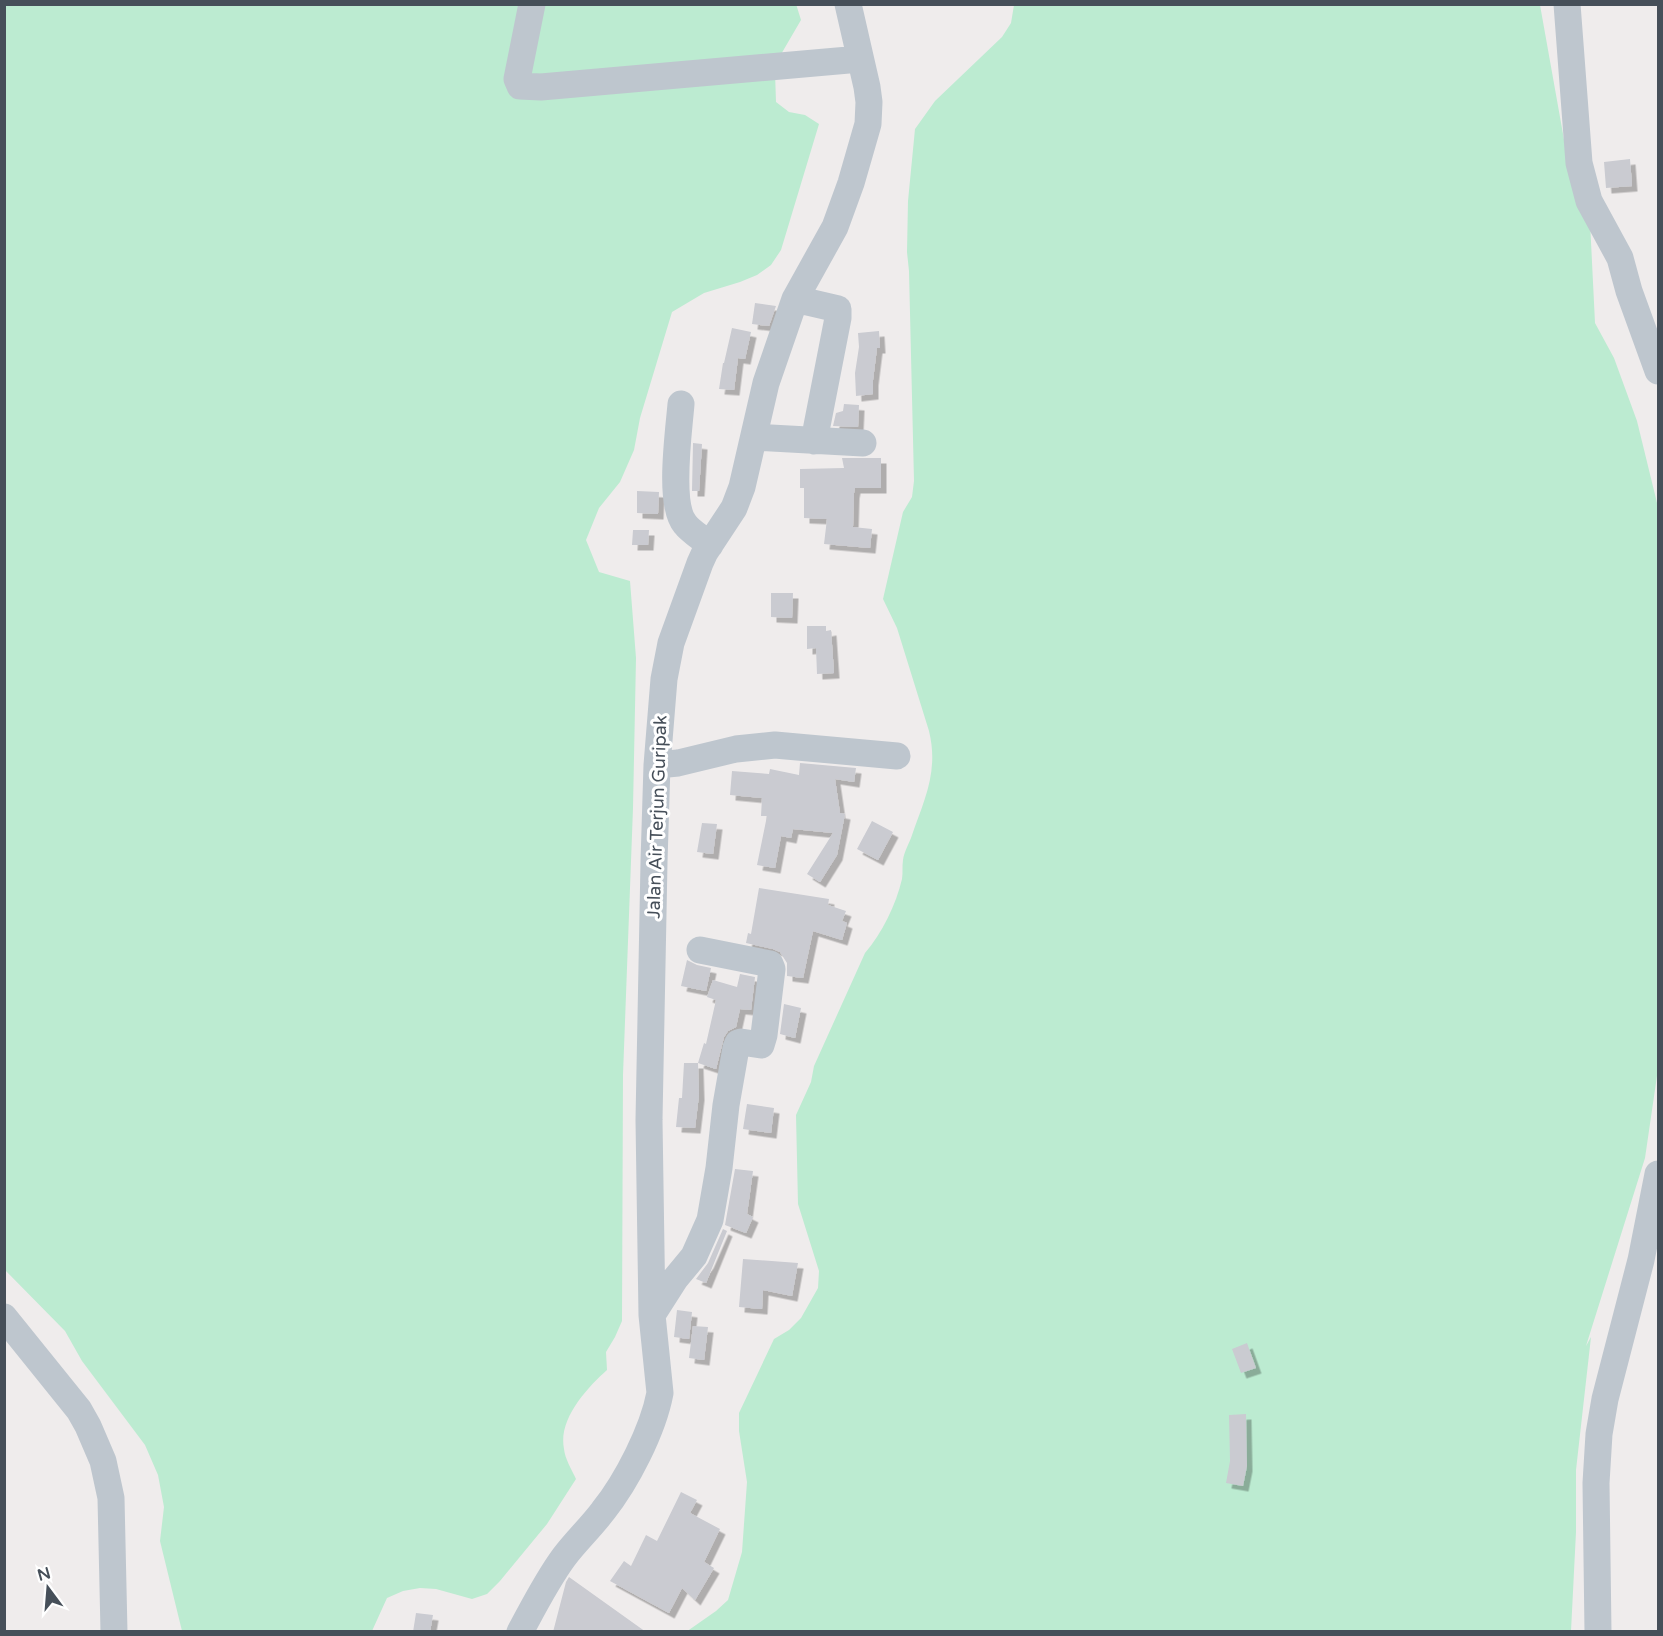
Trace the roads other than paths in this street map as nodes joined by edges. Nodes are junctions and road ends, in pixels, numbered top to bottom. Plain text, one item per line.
1 (532, 4) edge
2 (848, 4) edge
3 (1567, 4) edge
4 (860, 59) junction
5 (795, 299) junction
6 (1659, 370) edge
7 (681, 404) dead end
8 (753, 437) junction
9 (814, 441) junction
10 (862, 443) dead end
11 (710, 544) junction
12 (897, 756) dead end
13 (657, 765) junction
14 (700, 950) dead end
15 (1659, 1174) edge
16 (652, 1315) junction
17 (4, 1317) edge
18 (114, 1632) edge
19 (520, 1632) edge
20 (1598, 1632) edge

1 - 4 street
2 - 4 street, Jalan Air Terjun Guripak
3 - 6 street
4 - 5 street, Jalan Air Terjun Guripak
5 - 8 street, Jalan Air Terjun Guripak
5 - 9 street
7 - 11 street
8 - 9 street
8 - 11 street, Jalan Air Terjun Guripak
9 - 10 street
11 - 13 street, Jalan Air Terjun Guripak
12 - 13 street
13 - 16 street, Jalan Air Terjun Guripak
14 - 16 street
15 - 20 street
16 - 19 street, Jalan Air Terjun Guripak
17 - 18 street

